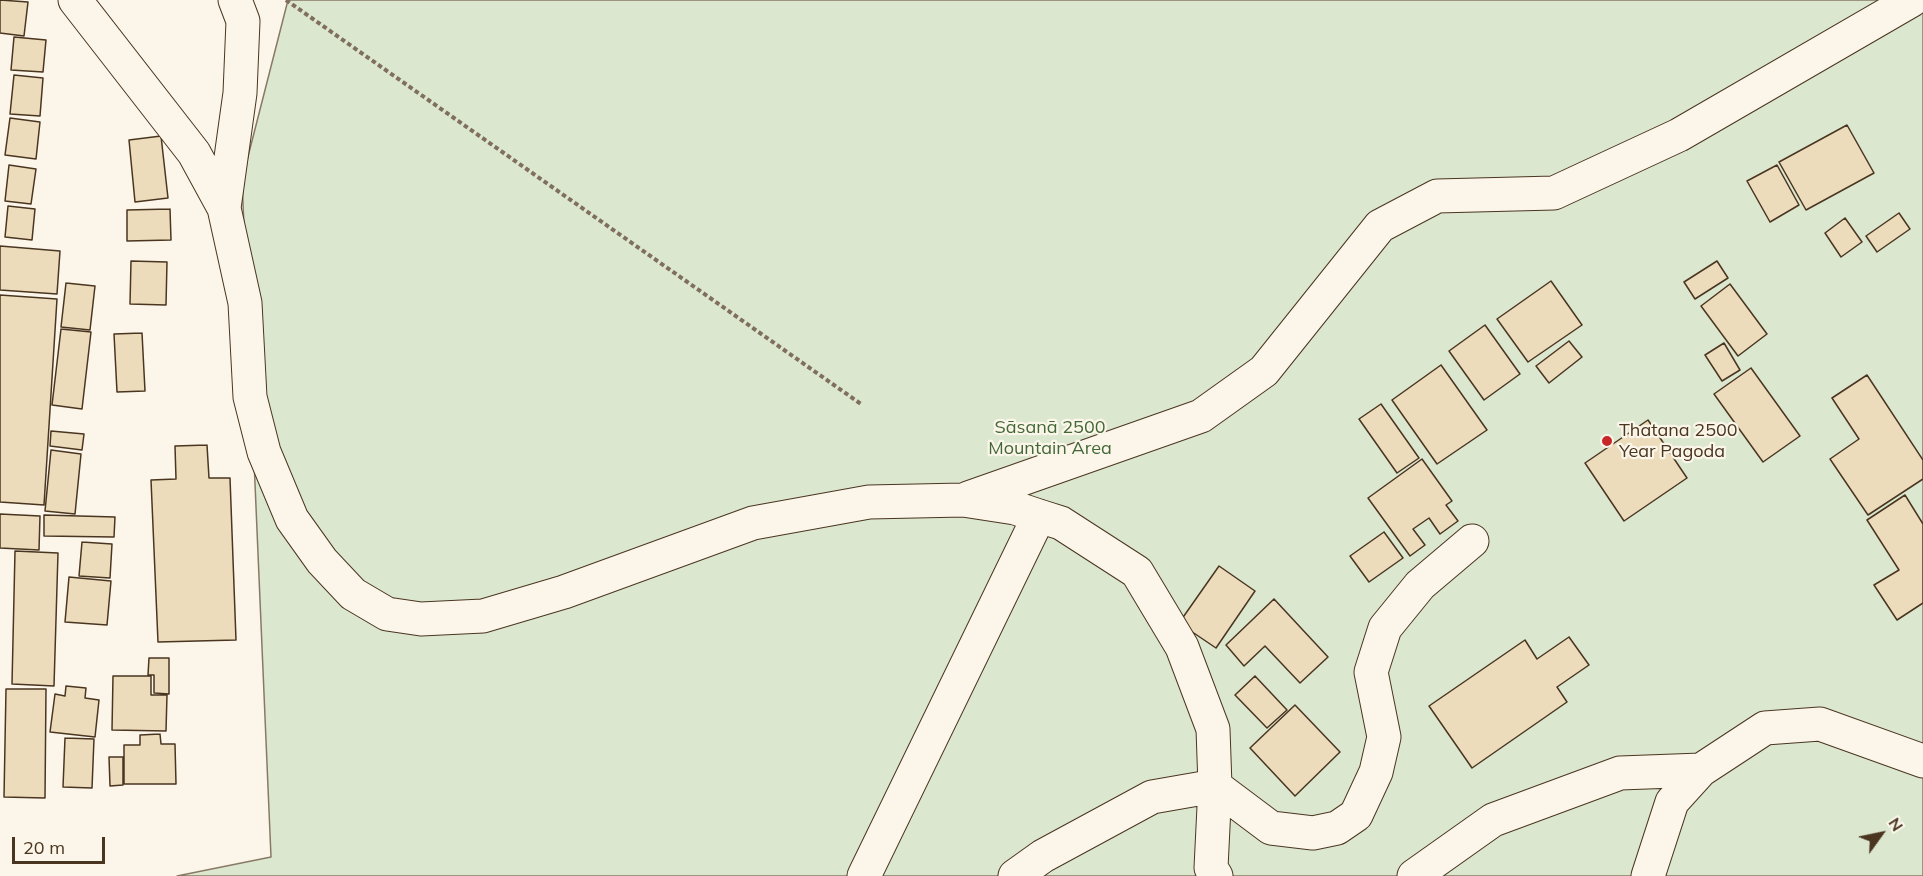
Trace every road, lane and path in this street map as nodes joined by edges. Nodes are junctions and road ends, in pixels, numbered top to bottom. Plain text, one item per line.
1 (75, 0) edge
2 (235, 0) edge
3 (286, 0) edge
4 (1912, 0) edge
5 (224, 208) junction
6 (861, 404) dead end
7 (963, 500) junction
8 (1040, 516) junction
9 (1472, 541) dead end
10 (1923, 762) edge
11 (1701, 770) junction
12 (1215, 786) junction
13 (864, 876) edge
14 (1015, 876) edge
15 (1216, 876) edge
16 (1414, 876) edge
17 (1648, 876) edge

1 - 5 street
2 - 5 street
3 - 6 path
4 - 7 street
5 - 7 street
7 - 8 street
8 - 12 street
8 - 13 street
9 - 12 street
10 - 11 street
11 - 16 street
11 - 17 street
12 - 14 street
12 - 15 street

